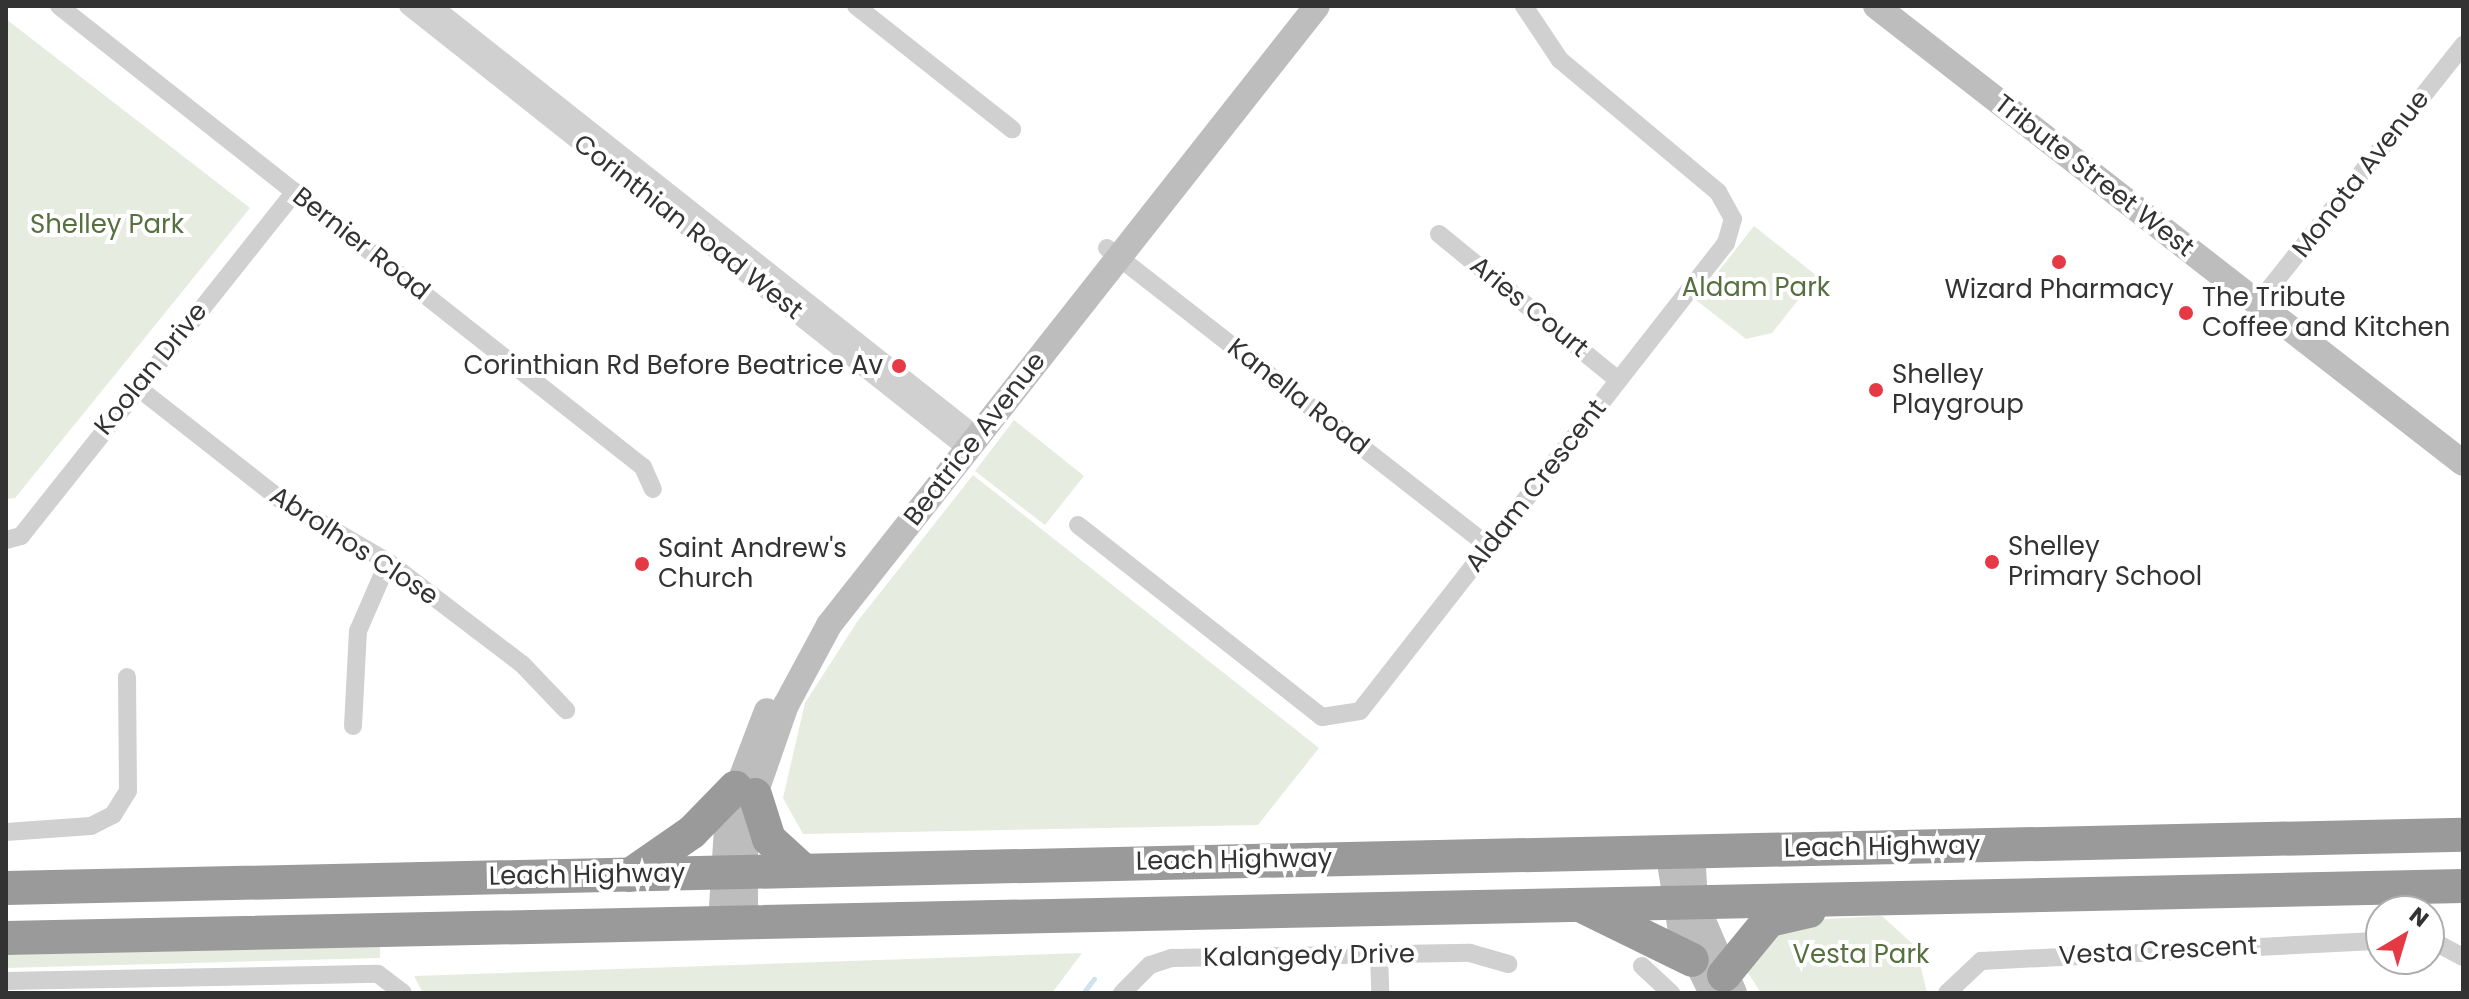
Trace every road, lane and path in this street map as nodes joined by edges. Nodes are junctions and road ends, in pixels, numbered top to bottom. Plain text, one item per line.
1 (59, 6) edge
2 (408, 6) edge
3 (433, 6) edge
4 (856, 6) edge
5 (1524, 6) edge
6 (1876, 6) edge
7 (1303, 9) edge
8 (2463, 45) edge
9 (1012, 129) dead end
10 (295, 192) junction
11 (1439, 234) dead end
12 (1113, 253) junction
13 (2258, 303) junction
14 (1618, 380) junction
15 (137, 387) junction
16 (966, 438) junction
17 (2463, 463) edge
18 (653, 489) dead end
19 (1078, 525) dead end
20 (6, 540) edge
21 (1489, 546) junction
22 (388, 562) junction
23 (127, 677) dead end
24 (566, 710) dead end
25 (353, 726) dead end
26 (745, 792) junction
27 (6, 832) edge
28 (2463, 835) edge
29 (1680, 850) junction
30 (803, 870) junction
31 (733, 871) junction
32 (629, 875) junction
33 (2463, 886) edge
34 (6, 888) edge
35 (1868, 898) junction
36 (1685, 902) junction
37 (1579, 905) junction
38 (733, 923) junction
39 (6, 938) edge
40 (2365, 942) edge
41 (2445, 947) edge
42 (1379, 955) junction
43 (2463, 957) edge
44 (1692, 960) junction
45 (1508, 964) dead end
46 (1642, 966) dead end
47 (6, 981) edge
48 (118, 986) edge
49 (1723, 987) edge
50 (403, 993) edge
51 (1122, 993) edge
52 (1380, 993) edge
53 (1671, 993) edge
54 (1947, 993) edge

1 - 10 street, Bernier Road
2 - 16 street, Corinthian Road West
3 - 16 street, Corinthian Road West
4 - 9 street
5 - 14 street, Aldam Crescent
6 - 13 street, Tribute Street West
7 - 12 street, Beatrice Avenue
8 - 13 street, Monota Avenue
10 - 15 street, Koolan Drive
10 - 18 street, Bernier Road
11 - 14 street, Aries Court
12 - 16 street, Beatrice Avenue
12 - 21 street, Kanella Road
13 - 17 street, Tribute Street West
14 - 21 street, Aldam Crescent
15 - 20 street, Koolan Drive
15 - 22 street, Abrolhos Close
16 - 26 street, Beatrice Avenue
19 - 21 street, Aldam Crescent
22 - 24 street, Abrolhos Close
22 - 25 street
23 - 27 street
26 - 30 highway
26 - 31 street, Beatrice Avenue
26 - 32 highway
28 - 29 highway, Leach Highway
29 - 30 highway, Leach Highway
29 - 36 street
30 - 31 highway, Leach Highway
31 - 32 highway, Leach Highway
31 - 38 street, Beatrice Avenue
32 - 34 highway, Leach Highway
33 - 35 highway, Leach Highway
35 - 36 highway, Leach Highway
35 - 49 highway
36 - 37 highway, Leach Highway
36 - 44 street
36 - 49 street
37 - 38 highway, Leach Highway
37 - 44 highway
38 - 39 highway, Leach Highway
40 - 54 street, Vesta Crescent
41 - 43 street
42 - 45 street, Kalangedy Drive
42 - 51 street, Kalangedy Drive
42 - 52 street
44 - 49 street
46 - 53 street
47 - 48 street
48 - 50 street

